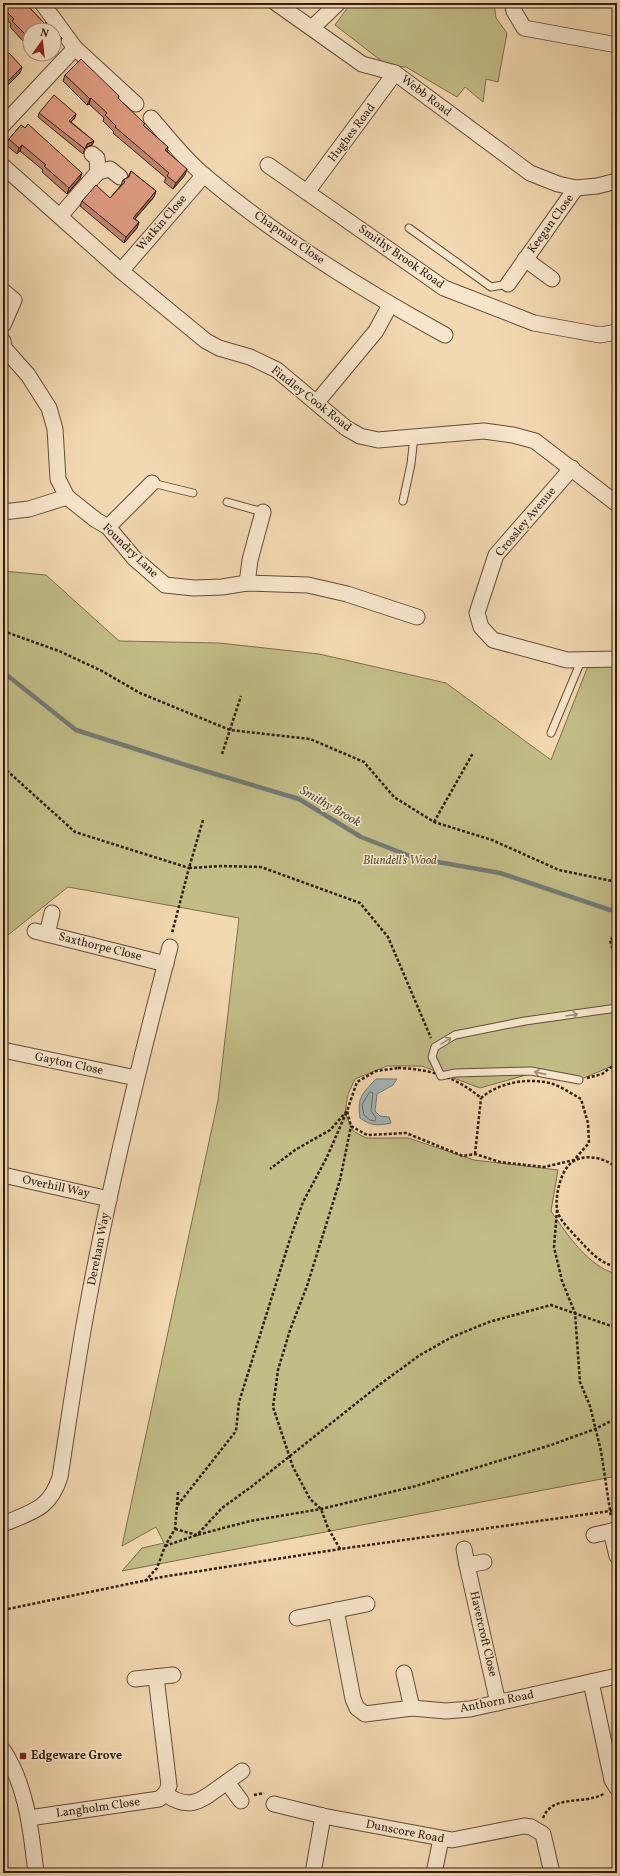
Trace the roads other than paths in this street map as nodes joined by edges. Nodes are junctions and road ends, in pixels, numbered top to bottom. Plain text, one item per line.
1 (42, 3) edge
2 (276, 3) edge
3 (338, 3) edge
4 (512, 3) edge
5 (312, 28) junction
6 (617, 45) edge
7 (75, 48) junction
8 (395, 73) junction
9 (136, 104) dead end
10 (151, 118) dead end
11 (3, 125) edge
12 (92, 154) dead end
13 (268, 164) dead end
14 (3, 166) edge
15 (98, 172) junction
16 (204, 176) junction
17 (120, 177) dead end
18 (617, 181) edge
19 (576, 188) junction
20 (307, 192) junction
21 (60, 216) junction
22 (409, 228) dead end
23 (525, 260) junction
24 (121, 271) junction
25 (552, 279) dead end
26 (508, 284) joint
27 (3, 291) edge
28 (390, 305) junction
29 (3, 325) edge
30 (617, 332) edge
31 (445, 335) dead end
32 (3, 341) edge
33 (317, 402) junction
34 (414, 436) junction
35 (572, 468) junction
36 (152, 483) joint
37 (193, 493) dead end
38 (67, 497) junction
39 (403, 501) dead end
40 (227, 502) dead end
41 (617, 504) edge
42 (3, 512) edge
43 (264, 512) joint
44 (108, 527) junction
45 (248, 583) junction
46 (417, 617) dead end
47 (617, 659) edge
48 (581, 661) junction
49 (551, 733) dead end
50 (52, 913) dead end
51 (170, 947) road end
52 (166, 964) junction
53 (617, 1008) edge
54 (3, 1050) edge
55 (136, 1078) junction
56 (579, 1080) road end
57 (3, 1175) edge
58 (109, 1198) junction
59 (3, 1524) edge
60 (614, 1531) edge
61 (594, 1535) dead end
62 (464, 1549) dead end
63 (617, 1556) edge
64 (484, 1562) dead end
65 (467, 1566) junction
66 (367, 1604) dead end
67 (336, 1610) junction
68 (297, 1618) dead end
69 (404, 1672) dead end
70 (173, 1675) dead end
71 (617, 1676) edge
72 (156, 1677) junction
73 (135, 1679) dead end
74 (591, 1682) junction
75 (498, 1703) junction
76 (412, 1708) junction
77 (3, 1750) edge
78 (242, 1771) dead end
79 (227, 1782) junction
80 (616, 1787) edge
81 (165, 1794) junction
82 (241, 1801) road end
83 (274, 1804) road end
84 (322, 1816) junction
85 (29, 1818) junction
86 (441, 1839) junction
87 (36, 1873) edge
88 (312, 1873) edge
89 (434, 1873) edge
90 (552, 1873) edge

1 - 7 street
2 - 5 street, Webb Road
3 - 5 street
4 - 6 street
5 - 8 street, Webb Road
7 - 9 street
7 - 11 street
8 - 19 street, Webb Road
8 - 20 street, Hughes Road
10 - 16 street, Chapman Close
12 - 15 street
13 - 20 street, Smithy Brook Road
14 - 21 street, Findley Cook Road
15 - 17 street
15 - 21 street
16 - 24 street, Watkin Close
16 - 28 street, Chapman Close
18 - 19 street, Webb Road
19 - 23 street, Keegan Close
20 - 30 street, Smithy Brook Road
21 - 24 street, Findley Cook Road
22 - 26 lane
23 - 25 street, Keegan Close
23 - 26 street, Keegan Close
24 - 33 street, Findley Cook Road
27 - 29 street
28 - 31 street, Chapman Close
28 - 33 street
32 - 38 street, Foundry Lane
33 - 34 street, Findley Cook Road
34 - 35 street, Findley Cook Road
34 - 39 lane
35 - 41 street, Findley Cook Road
35 - 48 street, Crossley Avenue
36 - 37 lane
36 - 44 street
38 - 42 street
38 - 44 street, Foundry Lane
40 - 43 lane
43 - 45 street
44 - 45 street, Foundry Lane
45 - 46 street, Foundry Lane
47 - 48 street, Crossley Avenue
48 - 49 lane
50 - 52 street, Saxthorpe Close
51 - 52 street, Dereham Way
52 - 55 street, Dereham Way
56 -> 53 lane
54 - 55 street, Gayton Close
55 - 58 street, Dereham Way
57 - 58 street, Overhill Way
58 - 59 street, Dereham Way
60 - 61 street
60 - 63 street
62 - 65 street, Havercroft Close
64 - 65 street
65 - 75 street, Havercroft Close
66 - 67 street
67 - 68 street
67 - 76 street, Anthorn Road
69 - 76 street
70 - 72 street
71 - 74 street, Anthorn Road
72 - 73 street
72 - 81 street
74 - 75 street, Anthorn Road
74 - 80 street
75 - 76 street, Anthorn Road
77 - 85 street
78 - 79 street
79 - 81 street
79 - 82 street
81 - 85 street, Langholm Close
83 - 84 street, Dunscore Road
84 - 86 street, Dunscore Road
84 - 88 street
85 - 87 street
86 - 89 street
86 - 90 street, Dunscore Road

